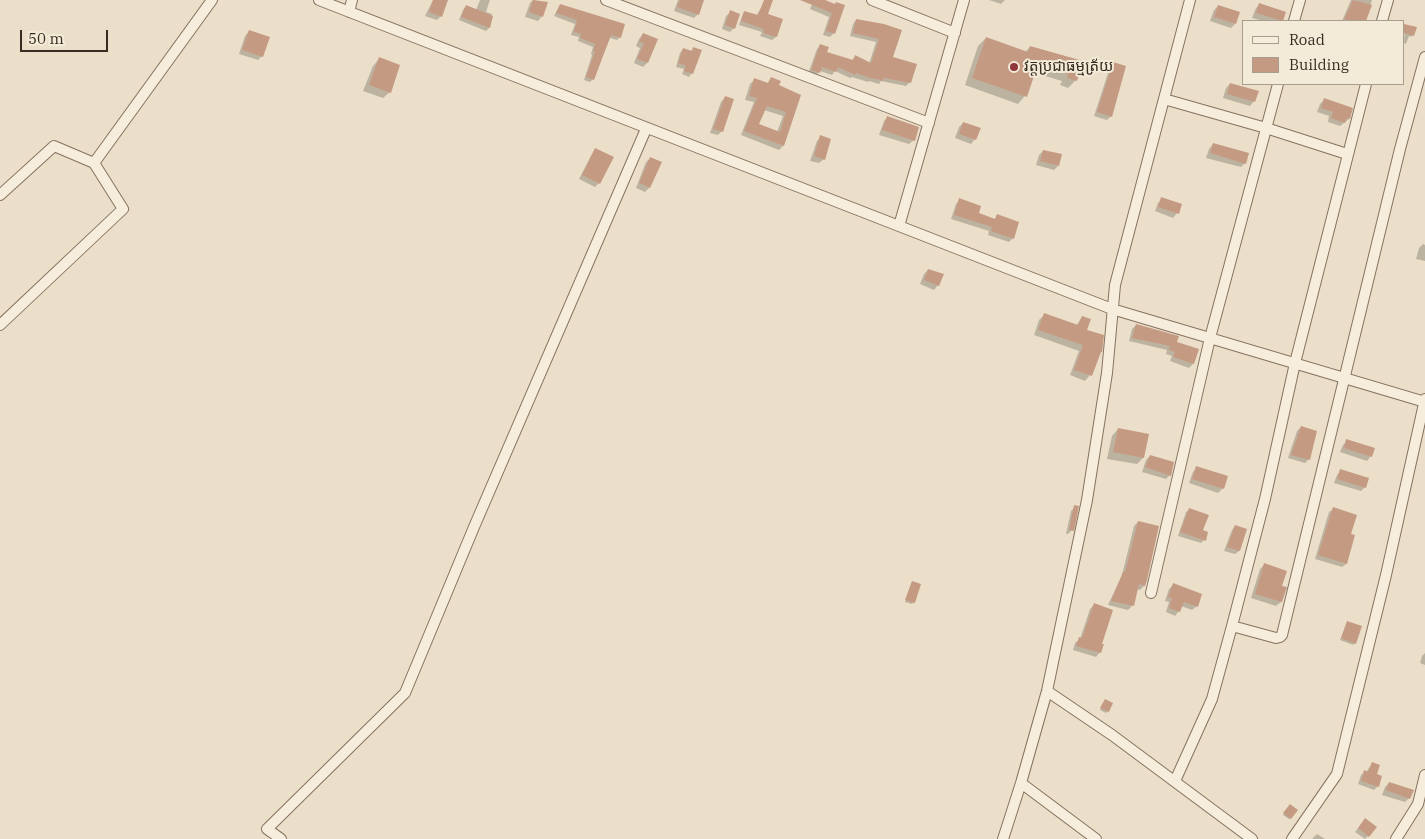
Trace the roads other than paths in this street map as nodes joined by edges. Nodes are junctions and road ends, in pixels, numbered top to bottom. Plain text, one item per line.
1 (212, 0) edge
2 (319, 0) edge
3 (352, 0) edge
4 (606, 0) edge
5 (872, 0) edge
6 (964, 0) edge
7 (1190, 0) edge
8 (1300, 0) edge
9 (1388, 0) edge
10 (349, 12) junction
11 (1294, 20) edge
12 (1382, 20) edge
13 (954, 33) junction
14 (1425, 57) edge
15 (1278, 85) edge
16 (1366, 85) edge
17 (1164, 99) junction
18 (929, 123) junction
19 (646, 128) junction
20 (1266, 128) junction
21 (1346, 154) junction
22 (94, 163) junction
23 (0, 195) edge
24 (899, 226) junction
25 (1112, 310) junction
26 (0, 326) edge
27 (1210, 338) junction
28 (1295, 363) junction
29 (1344, 378) junction
30 (1425, 401) edge
31 (1151, 593) dead end
32 (1232, 626) junction
33 (1047, 691) junction
34 (1425, 775) edge
35 (1175, 781) junction
36 (1021, 783) junction
37 (282, 839) edge
38 (1003, 839) edge
39 (1096, 839) edge
40 (1252, 839) edge
41 (1292, 839) edge
42 (1396, 839) edge

1 - 22 street
2 - 10 street
3 - 10 street
4 - 18 street
5 - 13 street
6 - 13 street
7 - 17 street
8 - 11 street
9 - 12 street
10 - 19 street
13 - 18 street
14 - 29 street
15 - 20 street
16 - 21 street
17 - 20 street
17 - 25 street
18 - 24 street
19 - 24 street
19 - 37 street
20 - 21 street
20 - 27 street
21 - 28 street
22 - 23 street
22 - 26 street
24 - 25 street
25 - 27 street
25 - 33 street
27 - 28 street
27 - 31 street
28 - 29 street
28 - 32 street
29 - 30 street
29 - 32 street
30 - 41 street
32 - 35 street
33 - 35 street
33 - 36 street
34 - 42 street
35 - 40 street
36 - 38 street
36 - 39 street

